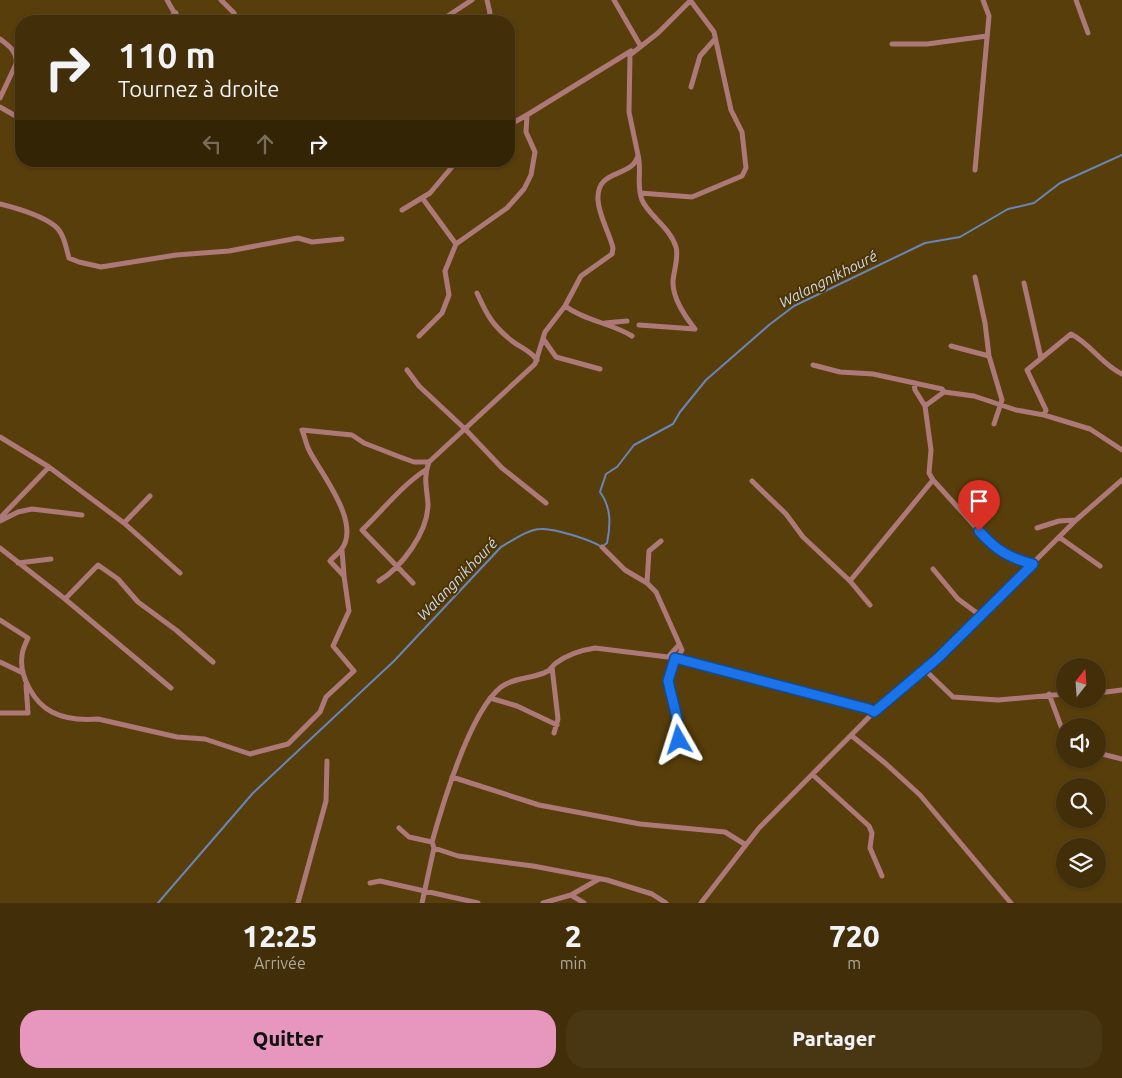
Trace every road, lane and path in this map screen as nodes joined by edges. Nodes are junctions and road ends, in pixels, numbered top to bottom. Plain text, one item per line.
1 (167, 0) edge
2 (221, 0) edge
3 (472, 0) edge
4 (487, 0) edge
5 (614, 0) edge
6 (691, 0) edge
7 (983, 0) edge
8 (1076, 0) edge
9 (176, 13) joint
10 (173, 15) edge
11 (235, 15) edge
12 (449, 15) edge
13 (489, 15) edge
14 (1088, 34) dead end
15 (987, 36) junction
16 (0, 39) edge
17 (715, 39) junction
18 (892, 44) dead end
19 (640, 45) junction
20 (634, 50) junction
21 (15, 53) edge
22 (15, 73) edge
23 (691, 87) dead end
24 (0, 98) edge
25 (0, 107) edge
26 (528, 115) junction
27 (15, 116) edge
28 (515, 122) edge
29 (638, 154) junction
30 (451, 167) edge
31 (975, 170) dead end
32 (640, 193) junction
33 (423, 198) junction
34 (0, 204) edge
35 (402, 210) dead end
36 (342, 239) dead end
37 (456, 244) junction
38 (975, 277) dead end
39 (1024, 283) dead end
40 (477, 293) dead end
41 (564, 306) junction
42 (627, 321) dead end
43 (602, 323) junction
44 (639, 325) dead end
45 (418, 336) dead end
46 (632, 336) dead end
47 (544, 340) junction
48 (950, 346) dead end
49 (989, 356) junction
50 (1041, 358) junction
51 (537, 360) junction
52 (813, 365) dead end
53 (600, 369) dead end
54 (407, 370) dead end
55 (1122, 374) edge
56 (914, 384) junction
57 (944, 392) junction
58 (1002, 405) junction
59 (925, 406) junction
60 (1044, 415) junction
61 (994, 424) dead end
62 (465, 429) junction
63 (0, 437) edge
64 (1122, 450) edge
65 (430, 462) junction
66 (50, 467) junction
67 (426, 469) junction
68 (932, 480) junction
69 (1122, 480) edge
70 (752, 481) dead end
71 (150, 496) dead end
72 (546, 502) dead end
73 (82, 515) dead end
74 (0, 520) edge
75 (1076, 520) junction
76 (124, 523) junction
77 (1037, 528) dead end
78 (1059, 537) junction
79 (661, 542) dead end
80 (602, 547) dead end
81 (0, 548) edge
82 (342, 550) junction
83 (51, 560) dead end
84 (18, 563) junction
85 (1033, 564) junction
86 (396, 566) junction
87 (1100, 566) dead end
88 (932, 569) dead end
89 (180, 573) dead end
90 (344, 576) junction
91 (850, 581) junction
92 (379, 582) dead end
93 (413, 583) dead end
94 (647, 583) junction
95 (65, 599) junction
96 (870, 605) dead end
97 (982, 616) junction
98 (0, 620) edge
99 (679, 645) junction
100 (668, 657) junction
101 (675, 658) junction
102 (0, 662) edge
103 (213, 662) dead end
104 (552, 667) junction
105 (924, 669) junction
106 (23, 673) junction
107 (26, 686) junction
108 (171, 688) dead end
109 (1122, 690) edge
110 (1106, 692) edge
111 (1049, 694) junction
112 (1056, 694) edge
113 (490, 698) junction
114 (874, 712) junction
115 (0, 713) edge
116 (1058, 718) edge
117 (557, 725) junction
118 (554, 733) dead end
119 (852, 736) junction
120 (679, 740) dead end
121 (1106, 755) edge
122 (1122, 758) edge
123 (327, 761) dead end
124 (813, 775) junction
125 (452, 777) junction
126 (399, 828) dead end
127 (432, 842) junction
128 (746, 845) junction
129 (434, 848) junction
130 (882, 876) dead end
131 (599, 879) junction
132 (370, 883) dead end
133 (424, 891) junction
134 (571, 895) junction
135 (298, 903) edge
136 (422, 903) edge
137 (478, 903) edge
138 (543, 903) edge
139 (584, 903) edge
140 (666, 903) edge
141 (701, 903) edge
142 (1011, 903) edge

1 - 9 street
2 - 11 street
3 - 12 street
4 - 13 street
5 - 19 street
6 - 17 street
6 - 19 street
7 - 15 street
8 - 14 street
9 - 10 street
15 - 18 street
15 - 31 street
16 - 21 street
17 - 23 street
17 - 32 street
19 - 20 street
20 - 26 street
20 - 29 street
22 - 24 street
25 - 27 street
26 - 28 street
26 - 37 street
29 - 32 street
29 - 41 street
30 - 33 street
32 - 44 street
33 - 35 street
33 - 37 street
34 - 36 street
37 - 45 street
38 - 49 street
39 - 50 street
40 - 51 street
41 - 43 street
41 - 47 street
42 - 43 street
43 - 46 street
47 - 51 street
47 - 53 street
48 - 49 street
49 - 58 street
50 - 55 street
50 - 60 street
51 - 62 street
52 - 56 street
54 - 62 street
56 - 57 street
56 - 59 street
57 - 58 street
57 - 59 street
58 - 60 street
58 - 61 street
59 - 68 street
60 - 64 street
62 - 65 street
62 - 72 street
63 - 66 street
65 - 67 street
65 - 82 street
66 - 74 street
66 - 76 street
67 - 86 street
67 - 86 street
68 - 85 street
68 - 91 street
69 - 75 street
70 - 91 street
71 - 76 street
73 - 74 street
75 - 77 street
75 - 78 street
76 - 89 street
78 - 85 street
78 - 87 street
79 - 94 street
80 - 94 street
81 - 84 street
82 - 90 street
82 - 90 street
83 - 84 street
84 - 95 street
85 - 97 street
86 - 92 street
86 - 93 street
88 - 97 street
90 - 107 street
91 - 96 street
94 - 99 street
95 - 103 street
95 - 108 street
97 - 105 street
98 - 106 street
99 - 100 street
99 - 101 street
100 - 101 street
100 - 104 street
101 - 114 street
101 - 120 street
102 - 106 street
104 - 113 street
104 - 117 street
105 - 111 street
105 - 114 street
106 - 107 street
107 - 115 street
109 - 110 street
111 - 112 street
111 - 116 street
113 - 117 street
113 - 125 street
114 - 119 street
117 - 118 street
119 - 124 street
119 - 142 street
121 - 122 street
123 - 135 street
124 - 128 street
124 - 130 street
125 - 127 street
125 - 128 street
126 - 127 street
127 - 129 street
128 - 141 street
129 - 131 street
129 - 133 street
131 - 134 street
131 - 140 street
132 - 133 street
133 - 136 street
133 - 137 street
134 - 138 street
134 - 139 street

